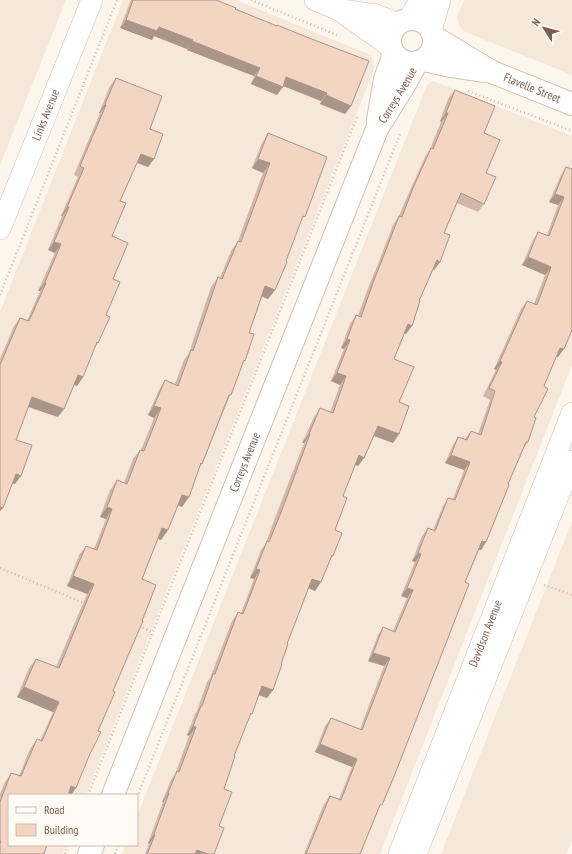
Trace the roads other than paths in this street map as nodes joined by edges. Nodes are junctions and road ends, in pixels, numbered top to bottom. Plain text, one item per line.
1 (92, 0) edge
2 (315, 0) edge
3 (420, 0) edge
4 (440, 0) edge
5 (339, 10) junction
6 (404, 21) junction
7 (432, 34) junction
8 (392, 50) junction
9 (420, 61) junction
10 (492, 72) junction
11 (572, 104) edge
12 (377, 129) junction
13 (0, 229) edge
14 (572, 413) edge
15 (572, 461) edge
16 (113, 794) edge
17 (399, 854) edge
18 (416, 854) edge

1 - 13 street, Links Avenue
2 - 5 street
3 - 6 street
4 - 7 street
5 - 6 street
5 - 8 street
6 - 7 street
6 - 8 street
7 - 9 street
7 - 10 street, Flavelle Street
8 - 9 street
8 - 12 street, Correys Avenue
9 - 10 street, Flavelle Street
9 - 12 street, Correys Avenue
10 - 11 street, Flavelle Street
12 - 16 street, Correys Avenue
14 - 17 street, Davidson Avenue
15 - 18 street, Davidson Avenue

